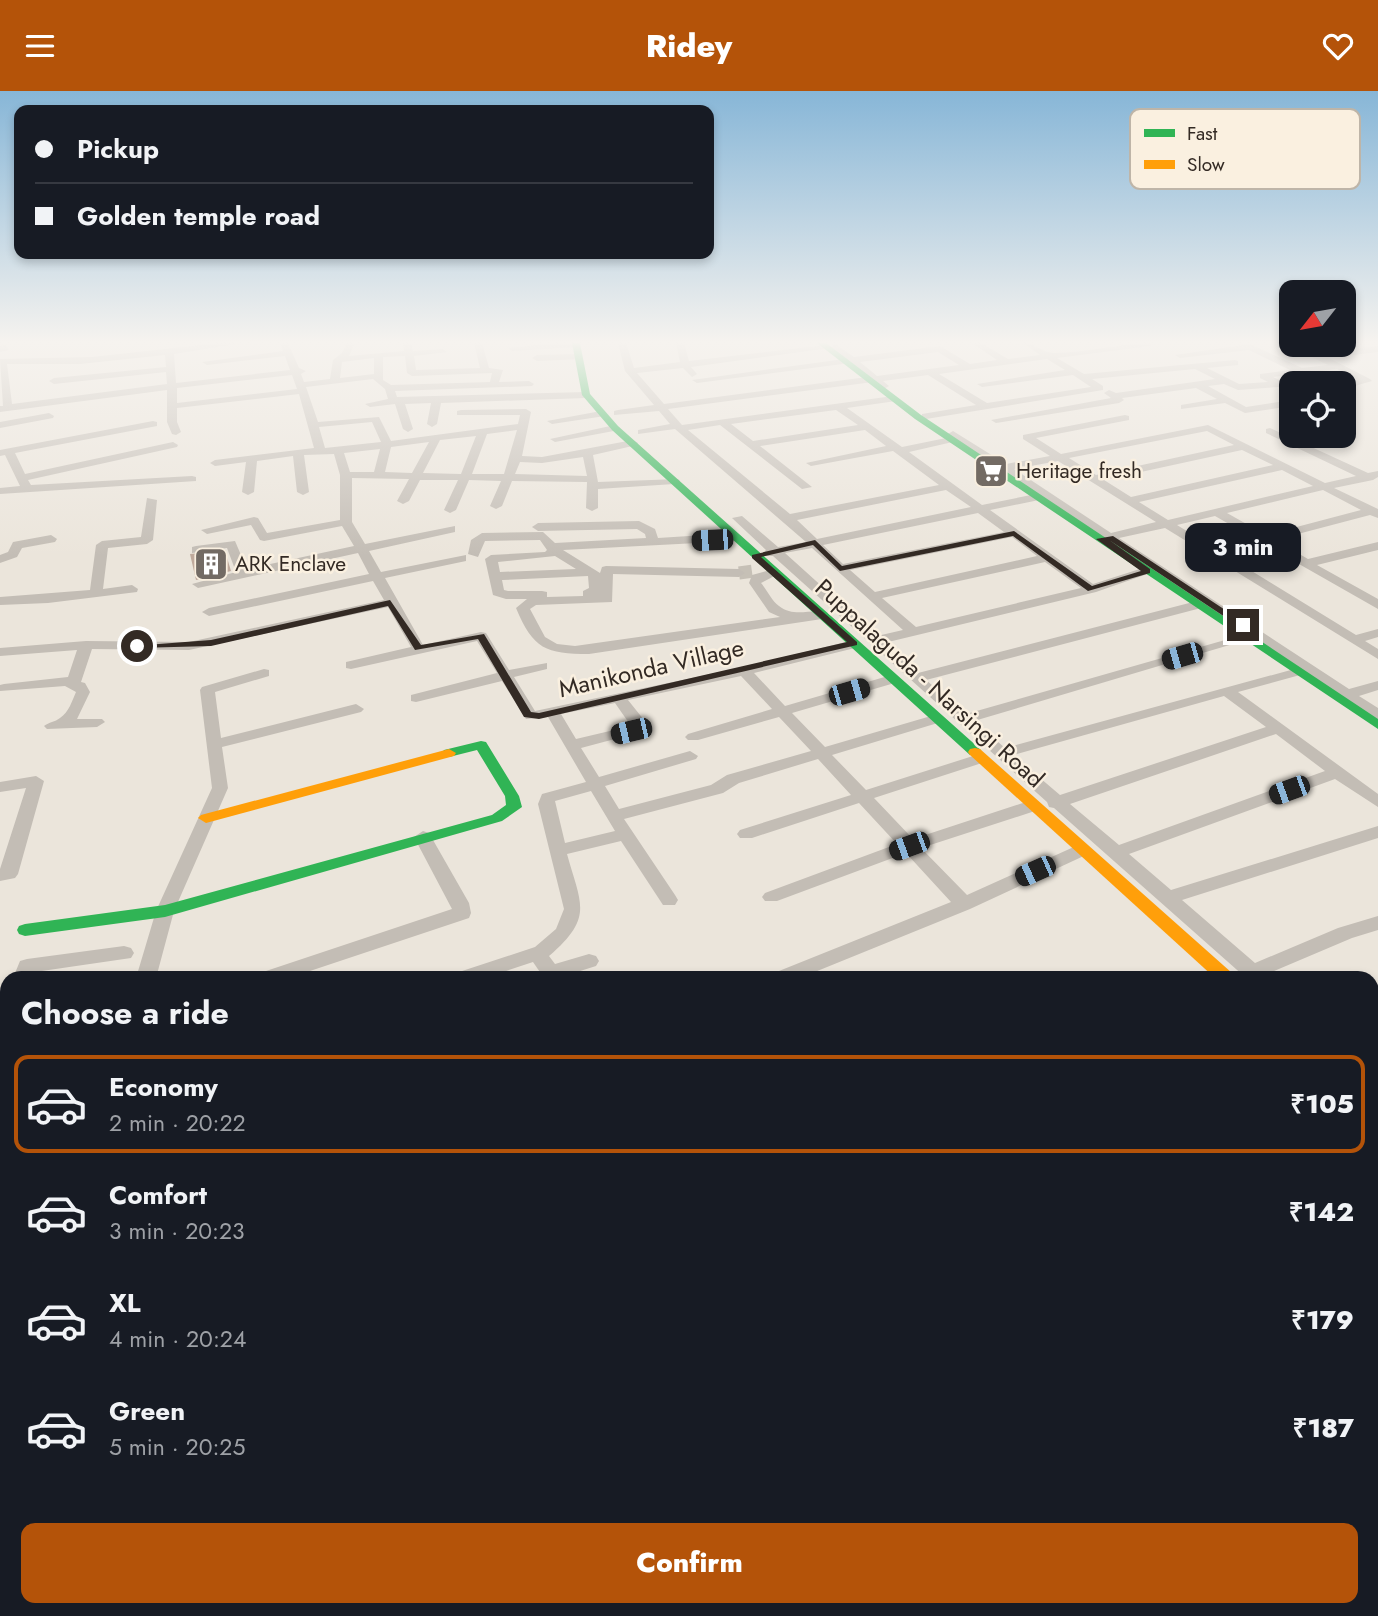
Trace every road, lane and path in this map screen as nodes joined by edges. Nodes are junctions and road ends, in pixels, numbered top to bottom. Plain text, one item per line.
1 (174, 414) edge
2 (314, 414) edge
3 (316, 414) edge
4 (361, 414) edge
5 (372, 414) edge
6 (403, 414) edge
7 (434, 414) edge
8 (461, 414) edge
9 (526, 414) edge
10 (600, 414) edge
11 (601, 414) edge
12 (634, 414) edge
13 (668, 414) edge
14 (784, 414) edge
15 (849, 414) edge
16 (918, 414) edge
17 (923, 414) edge
18 (937, 414) edge
19 (990, 414) edge
20 (1027, 414) edge
21 (49, 416) dead end
22 (926, 416) junction
23 (1125, 418) dead end
24 (996, 419) junction
25 (617, 420) junction
26 (552, 421) dead end
27 (722, 422) junction
28 (153, 424) dead end
29 (321, 424) junction
30 (432, 424) dead end
31 (0, 425) edge
32 (525, 426) junction
33 (678, 427) junction
34 (867, 428) junction
35 (408, 429) dead end
36 (1013, 430) dead end
37 (1270, 431) dead end
38 (176, 432) dead end
39 (482, 432) junction
40 (455, 435) junction
41 (437, 437) junction
42 (638, 437) junction
43 (555, 439) dead end
44 (387, 443) junction
45 (751, 444) junction
46 (962, 444) junction
47 (173, 446) dead end
48 (1244, 446) junction
49 (329, 450) junction
50 (4, 452) edge
51 (298, 452) junction
52 (587, 453) junction
53 (904, 455) junction
54 (252, 458) junction
55 (1058, 458) junction
56 (516, 459) junction
57 (215, 463) dead end
58 (811, 463) dead end
59 (1285, 466) junction
60 (1001, 469) junction
61 (379, 474) junction
62 (415, 474) junction
63 (346, 475) junction
64 (466, 475) junction
65 (1372, 476) edge
66 (508, 477) junction
67 (192, 478) dead end
68 (1093, 479) junction
69 (674, 481) junction
70 (593, 483) junction
71 (1378, 483) edge
72 (24, 484) junction
73 (949, 486) junction
74 (806, 487) dead end
75 (1328, 488) junction
76 (0, 491) edge
77 (248, 492) dead end
78 (303, 492) dead end
79 (1042, 496) junction
80 (152, 500) dead end
81 (403, 501) dead end
82 (1128, 501) junction
83 (496, 506) dead end
84 (592, 508) dead end
85 (980, 508) junction
86 (450, 510) dead end
87 (1217, 512) junction
88 (1374, 513) edge
89 (346, 514) junction
90 (788, 518) junction
91 (1165, 523) junction
92 (538, 527) dead end
93 (734, 528) junction
94 (452, 529) dead end
95 (207, 530) dead end
96 (1014, 533) junction
97 (1105, 538) junction
98 (51, 539) dead end
99 (1263, 540) junction
100 (653, 542) junction
101 (815, 543) junction
102 (1378, 547) edge
103 (360, 549) junction
104 (553, 549) junction
105 (196, 550) dead end
106 (775, 552) junction
107 (1049, 557) junction
108 (0, 559) edge
109 (1305, 564) junction
110 (763, 567) junction
111 (840, 568) junction
112 (1147, 571) junction
113 (592, 572) junction
114 (739, 573) tunnel mouth
115 (243, 574) junction
116 (375, 575) junction
117 (495, 576) junction
118 (198, 584) dead end
119 (1378, 588) edge
120 (132, 589) dead end
121 (1091, 589) junction
122 (235, 591) junction
123 (96, 594) junction
124 (1358, 594) junction
125 (873, 596) junction
126 (0, 601) edge
127 (390, 603) junction
128 (1196, 605) junction
129 (1378, 605) edge
130 (209, 612) dead end
131 (822, 615) junction
132 (795, 619) junction
133 (913, 631) junction
134 (1378, 633) edge
135 (1246, 638) junction
136 (1354, 640) junction
137 (873, 641) junction
138 (854, 643) junction
139 (86, 645) junction
140 (418, 648) junction
141 (0, 652) edge
142 (1378, 655) edge
143 (351, 665) dead end
144 (542, 666) dead end
145 (744, 671) junction
146 (1295, 672) junction
147 (264, 673) dead end
148 (505, 676) junction
149 (915, 678) junction
150 (893, 679) junction
151 (74, 681) junction
152 (1378, 685) edge
153 (4, 688) dead end
154 (1228, 692) junction
155 (1348, 694) junction
156 (415, 698) dead end
157 (620, 699) junction
158 (356, 709) dead end
159 (783, 712) junction
160 (553, 713) junction
161 (1378, 715) edge
162 (936, 719) junction
163 (964, 720) junction
164 (97, 722) dead end
165 (1378, 725) edge
166 (1279, 729) junction
167 (693, 737) dead end
168 (216, 744) junction
169 (573, 745) junction
170 (821, 752) junction
171 (1003, 753) junction
172 (690, 756) dead end
173 (979, 759) junction
174 (1338, 772) junction
175 (595, 783) junction
176 (0, 787) edge
177 (863, 797) junction
178 (1378, 802) edge
179 (1055, 803) junction
180 (1032, 806) junction
181 (614, 816) junction
182 (206, 818) junction
183 (1378, 832) edge
184 (625, 834) junction
185 (746, 834) dead end
186 (423, 837) junction
187 (909, 846) junction
188 (558, 850) junction
189 (1083, 850) junction
190 (1115, 853) junction
191 (0, 876) edge
192 (771, 897) dead end
193 (1167, 898) junction
194 (669, 900) dead end
195 (964, 904) junction
196 (165, 911) junction
197 (1378, 923) edge
198 (24, 930) dead end
199 (124, 953) dead end
200 (537, 954) junction
201 (589, 961) dead end
202 (25, 971) edge
203 (148, 971) edge
204 (288, 971) edge
205 (485, 971) edge
206 (550, 971) edge
207 (557, 971) edge
208 (798, 971) edge
209 (1218, 971) edge
210 (1251, 971) edge
211 (1264, 971) edge

1 - 38 street
2 - 49 street
3 - 29 street
4 - 29 street
5 - 44 street
6 - 35 street
7 - 30 street
8 - 40 street
9 - 32 street
10 - 26 street
11 - 25 street, Puppalaguda - Narsingi Road
12 - 25 street
13 - 33 street
14 - 27 street
15 - 34 street
16 - 46 street
17 - 22 street
18 - 22 street
19 - 24 street
20 - 24 street
21 - 31 street
22 - 46 street
23 - 55 street
24 - 36 street
25 - 42 street, Puppalaguda - Narsingi Road
25 - 43 street
27 - 33 street
27 - 45 street
28 - 50 street
29 - 49 street
32 - 39 street
32 - 56 street
33 - 42 street
33 - 90 street
34 - 45 street
34 - 53 street
37 - 65 street
39 - 40 street
39 - 64 street
40 - 41 street
41 - 44 street
41 - 62 street
42 - 52 street
42 - 69 street, Puppalaguda - Narsingi Road
44 - 49 street
44 - 61 street
45 - 74 street
46 - 53 street
46 - 60 street
47 - 72 street
48 - 55 street
48 - 59 street
48 - 68 street
49 - 51 street
49 - 63 street
50 - 72 street
51 - 54 street
51 - 78 street
52 - 56 street
52 - 70 street
53 - 58 street
53 - 73 street
54 - 57 street
54 - 77 street
55 - 60 street
55 - 68 street
56 - 66 street
59 - 75 street
59 - 82 street
60 - 79 street
61 - 62 street
61 - 63 street
62 - 64 street
62 - 81 street
63 - 89 street
64 - 66 street
64 - 86 street
65 - 71 street
65 - 75 street
66 - 70 street
66 - 83 street
67 - 72 street
68 - 82 street
69 - 70 street
69 - 93 street, Puppalaguda - Narsingi Road
70 - 84 street
72 - 76 street
73 - 85 street
73 - 90 street
75 - 87 street
75 - 88 street
79 - 85 street
79 - 97 street
80 - 123 street
82 - 91 street
85 - 96 street
85 - 101 street
87 - 91 street
87 - 99 street
88 - 99 street
89 - 95 street
89 - 103 street
90 - 101 street
91 - 97 street
91 - 136 street
92 - 100 street
93 - 100 street
93 - 106 street
93 - 110 street, Puppalaguda - Narsingi Road
94 - 103 street
96 - 107 street
96 - 111 street
97 - 112 street
97 - 155 street
98 - 108 street
99 - 109 street
100 - 104 street
101 - 106 street
101 - 111 street
102 - 109 street
103 - 115 street
103 - 116 street
104 - 113 street
104 - 116 street
104 - 117 street
105 - 115 street
106 - 110 street
106 - 137 street
107 - 121 street
107 - 125 street
109 - 124 street
110 - 131 street, Puppalaguda - Narsingi Road
110 - 132 street
111 - 125 street
112 - 121 street
112 - 128 street
113 - 117 street
113 - 117 street
114 - 132 street
115 - 122 street
116 - 122 street
116 - 127 street
118 - 122 street
119 - 124 street
120 - 123 street
121 - 133 street
122 - 130 street
123 - 126 street
124 - 129 street
125 - 133 street
127 - 139 street
127 - 140 street
128 - 135 street
128 - 149 street
131 - 132 street
131 - 138 street, Puppalaguda - Narsingi Road
133 - 137 street
134 - 136 street
135 - 146 street
135 - 163 street
136 - 142 street
137 - 149 street
138 - 145 street, Manikonda Village
138 - 150 street, Puppalaguda - Narsingi Road
139 - 141 street
139 - 151 street
140 - 143 street
140 - 148 street, Manikonda Village
144 - 148 street
145 - 157 street, Manikonda Village
145 - 159 street
146 - 154 street
146 - 165 street
147 - 168 street
148 - 156 street
148 - 160 street, Manikonda Village
149 - 163 street
150 - 159 street
150 - 162 street, Puppalaguda - Narsingi Road
151 - 153 street
151 - 164 street
152 - 155 street
154 - 166 street
154 - 171 street
155 - 161 street
157 - 160 street, Manikonda Village
157 - 169 street
158 - 168 street
159 - 167 street
159 - 170 street
160 - 169 street
162 - 170 street
162 - 173 street, Puppalaguda - Narsingi Road
163 - 171 street
166 - 174 street
166 - 179 street
168 - 182 street
169 - 175 street
170 - 177 street
170 - 181 street
171 - 179 street
172 - 175 street
173 - 177 street
173 - 180 street, Puppalaguda - Narsingi Road
174 - 178 street
174 - 190 street
175 - 181 street
175 - 188 street
176 - 191 street
177 - 185 street
177 - 187 street
179 - 190 street
180 - 187 street
180 - 189 street, Puppalaguda - Narsingi Road
181 - 184 street
182 - 186 street
182 - 196 street
183 - 193 street
184 - 188 street
184 - 194 street
186 - 196 street
186 - 204 street
187 - 192 street
187 - 195 street
188 - 200 street
189 - 195 street
189 - 209 street, Puppalaguda - Narsingi Road
190 - 193 street
193 - 210 street
195 - 208 street
196 - 198 street
196 - 203 street
197 - 211 street
199 - 202 street
200 - 205 street
200 - 206 street
201 - 207 street

